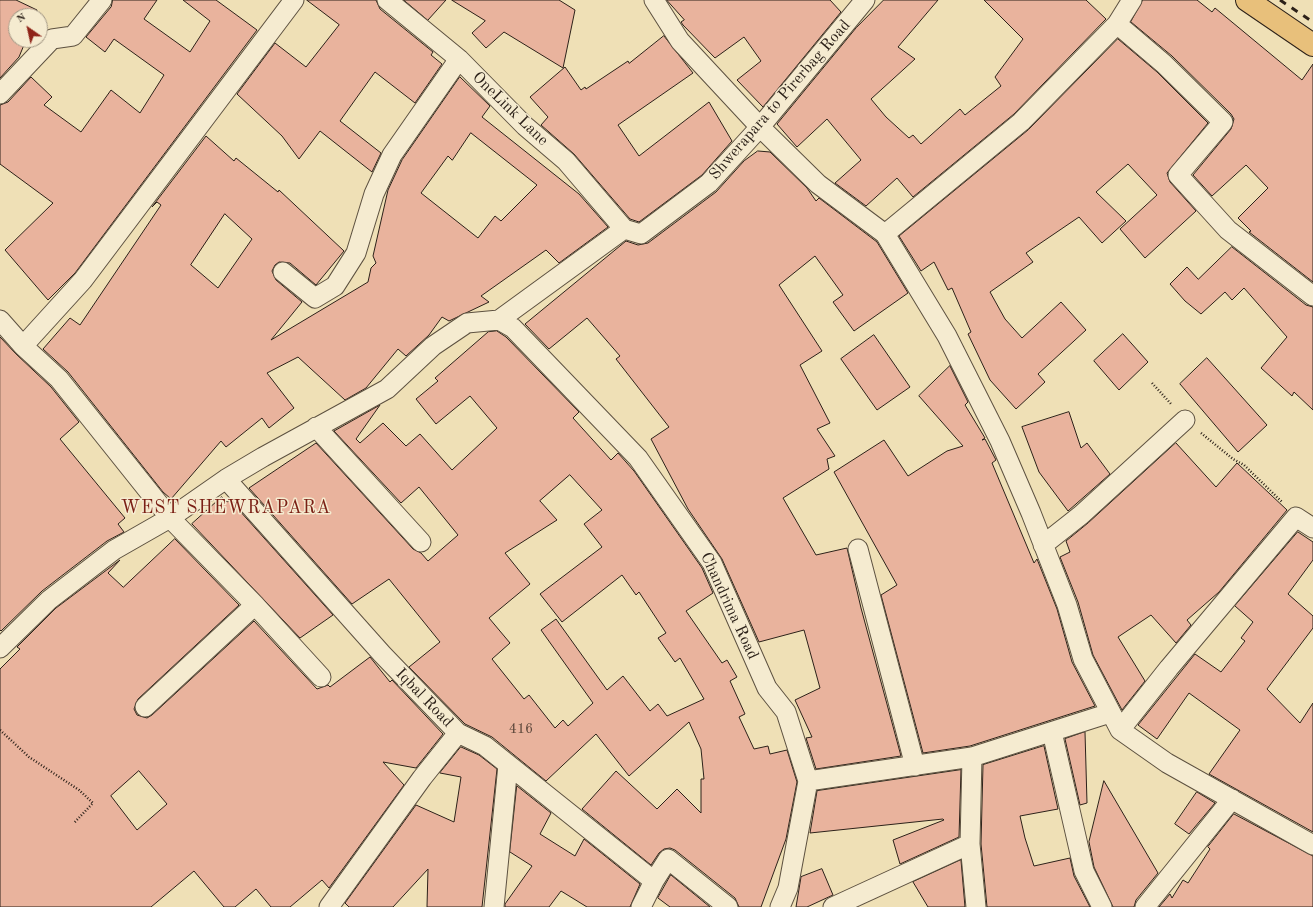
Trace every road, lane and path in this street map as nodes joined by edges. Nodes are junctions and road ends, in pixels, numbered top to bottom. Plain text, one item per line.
1 (102, 0) edge
2 (294, 0) edge
3 (387, 0) edge
4 (654, 0) edge
5 (865, 0) edge
6 (1132, 0) edge
7 (1247, 0) edge
8 (1117, 24) junction
9 (1313, 45) edge
10 (459, 59) junction
11 (0, 94) edge
12 (760, 127) junction
13 (624, 229) junction
14 (886, 234) junction
15 (283, 272) dead end
16 (1313, 296) edge
17 (0, 320) edge
18 (499, 320) junction
19 (23, 346) junction
20 (1152, 383) dead end
21 (1185, 420) junction
22 (316, 427) junction
23 (226, 479) junction
24 (1296, 517) junction
25 (170, 518) junction
26 (1313, 528) edge
27 (421, 542) dead end
28 (1043, 545) junction
29 (858, 549) dead end
30 (255, 605) junction
31 (2, 644) edge
32 (321, 677) dead end
33 (145, 707) dead end
34 (1110, 713) junction
35 (0, 730) edge
36 (1120, 730) junction
37 (458, 732) junction
38 (1052, 732) junction
39 (972, 757) junction
40 (508, 765) junction
41 (915, 766) junction
42 (808, 781) junction
43 (1232, 799) junction
44 (74, 823) dead end
45 (970, 844) junction
46 (1313, 845) edge
47 (654, 880) junction
48 (329, 907) edge
49 (494, 907) edge
50 (641, 907) edge
51 (728, 907) edge
52 (780, 907) edge
53 (833, 907) edge
54 (976, 907) edge
55 (1102, 907) edge
56 (1145, 907) edge

1 - 11 street
2 - 19 street
3 - 10 street, OneLink Lane
4 - 12 street
5 - 12 street, Shwerapara to Pirerbag Road
6 - 8 street
7 - 9 main road
8 - 14 street
8 - 16 street
10 - 13 street, OneLink Lane
10 - 15 street
12 - 13 street, Shwerapara to Pirerbag Road
12 - 14 street
13 - 18 street
14 - 28 street
17 - 19 street
18 - 22 street
18 - 42 street, Chandrima Road
19 - 25 street
20 - 21 path
21 - 24 path
21 - 28 street
22 - 23 street
22 - 27 street
23 - 25 street
23 - 37 street, Iqbal Road
24 - 26 street
24 - 36 street
25 - 30 street
25 - 31 street
28 - 34 street
29 - 41 street
30 - 32 street
30 - 33 street
34 - 36 street
34 - 38 street
35 - 44 path
36 - 43 street
37 - 40 street, Iqbal Road
37 - 48 street
38 - 39 street
38 - 55 street
39 - 41 street
39 - 45 street
40 - 47 street, Iqbal Road
40 - 49 street
41 - 42 street
42 - 52 street, Chandrima Road
43 - 46 street
43 - 56 street
45 - 53 street
45 - 54 street
47 - 50 street
47 - 51 street

